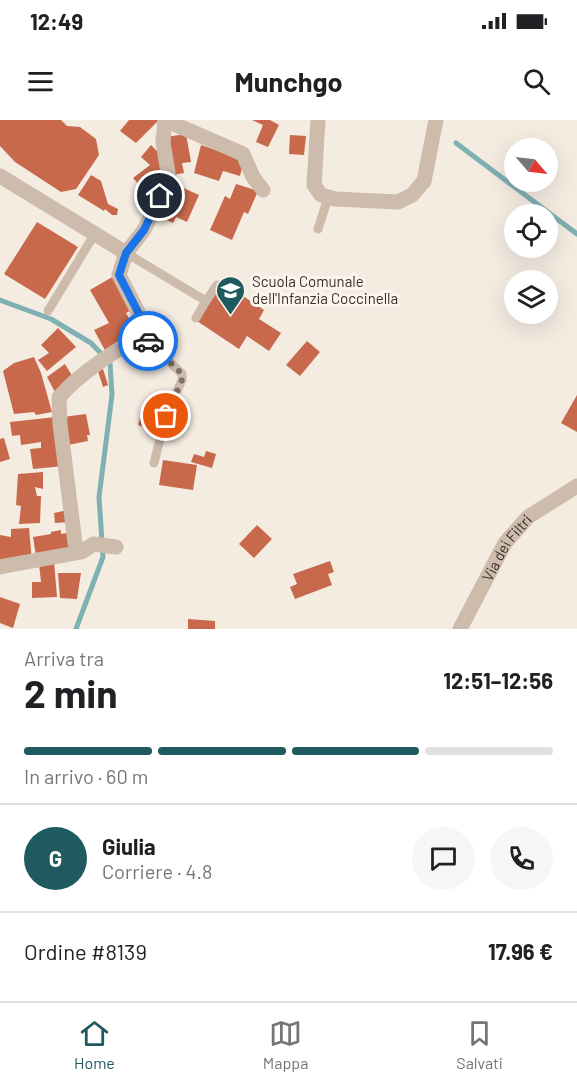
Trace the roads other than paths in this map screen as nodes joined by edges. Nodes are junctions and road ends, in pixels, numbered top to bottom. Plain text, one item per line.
1 (165, 120) edge
2 (318, 120) edge
3 (435, 120) edge
4 (0, 176) edge
5 (263, 190) dead end
6 (328, 198) junction
7 (318, 229) dead end
8 (94, 235) junction
9 (126, 253) junction
10 (217, 285) dead end
11 (205, 300) junction
12 (48, 311) dead end
13 (196, 318) dead end
14 (142, 335) junction
15 (154, 463) dead end
16 (577, 486) edge
17 (116, 548) dead end
18 (78, 552) junction
19 (0, 567) edge
20 (460, 629) edge

1 - 5 street
1 - 9 street
2 - 6 street
3 - 6 street
4 - 8 street
6 - 7 lane
8 - 9 street
8 - 12 lane
9 - 11 lane
9 - 14 street
10 - 11 lane
11 - 13 lane
14 - 15 lane
14 - 18 street
16 - 20 street, Via dei Filtri
17 - 18 street
18 - 19 street

